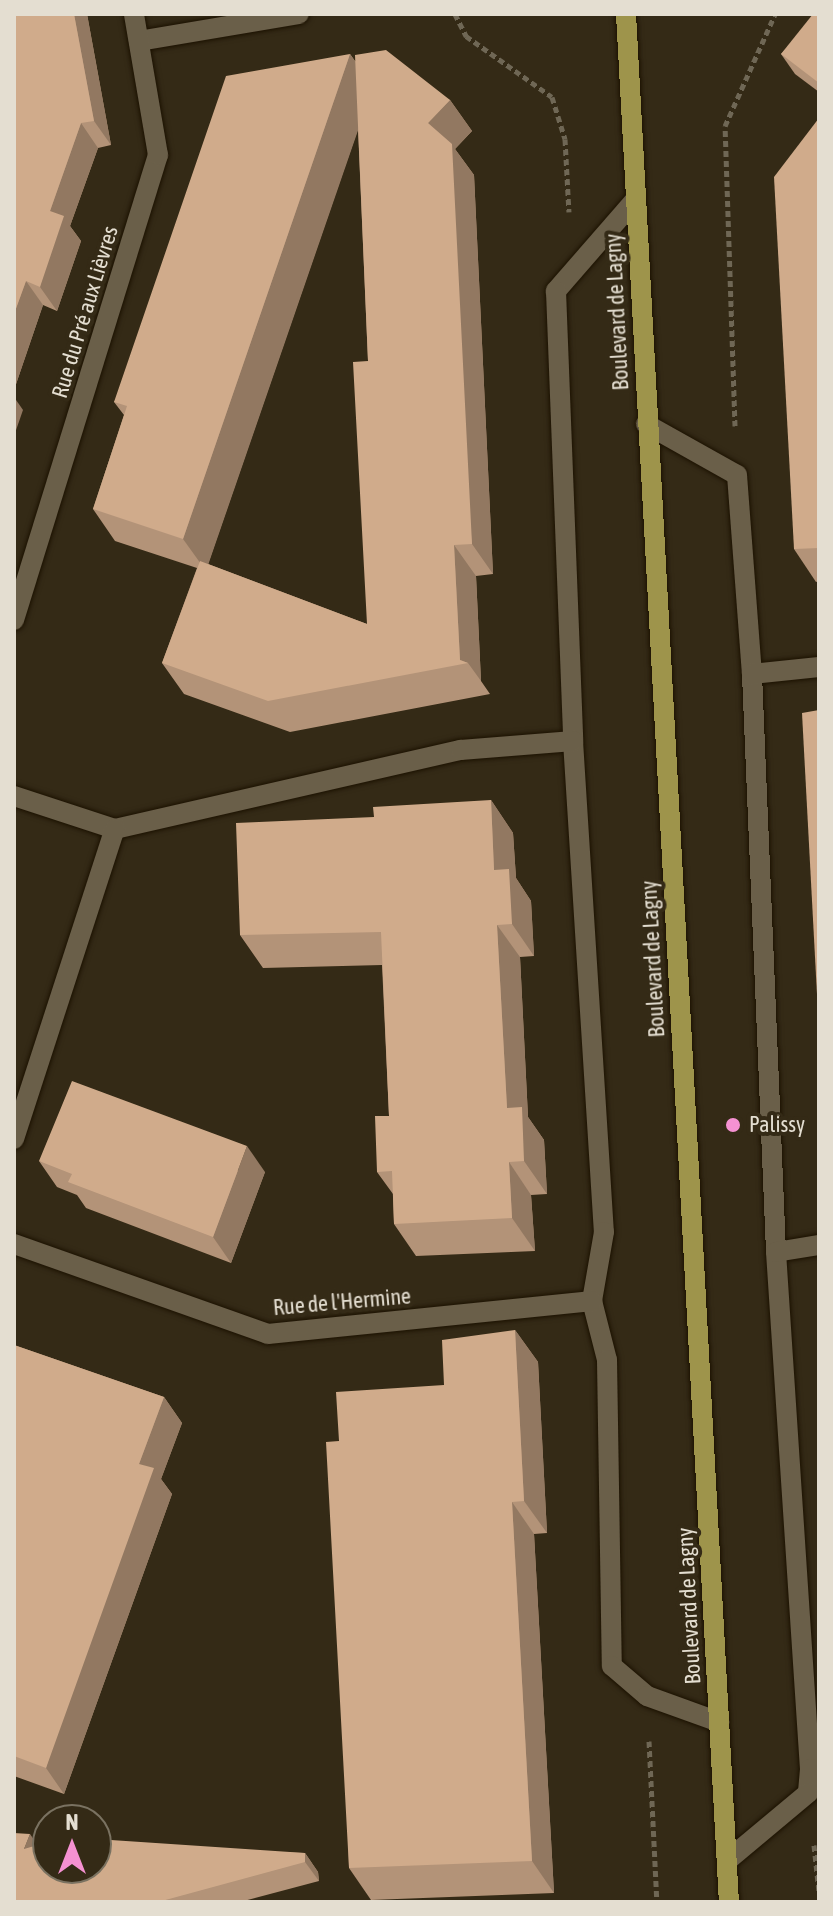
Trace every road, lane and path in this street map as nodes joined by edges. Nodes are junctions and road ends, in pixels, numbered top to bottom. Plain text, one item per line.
1 (134, 14) edge
2 (299, 14) edge
3 (455, 14) edge
4 (626, 14) edge
5 (775, 14) edge
6 (139, 41) junction
7 (635, 200) junction
8 (572, 274) junction
9 (646, 424) junction
10 (737, 475) junction
11 (19, 590) edge
12 (14, 620) edge
13 (819, 667) edge
14 (752, 674) junction
15 (573, 741) junction
16 (14, 796) edge
17 (115, 829) junction
18 (14, 1139) edge
19 (14, 1244) edge
20 (819, 1245) edge
21 (776, 1252) junction
22 (592, 1301) junction
23 (647, 1696) junction
24 (719, 1722) junction
25 (729, 1859) junction
26 (657, 1902) edge
27 (729, 1902) edge

1 - 6 street, Rue du Pré aux Lièvres
2 - 6 street
3 - 8 path
4 - 7 main road, Boulevard de Lagny
5 - 10 path
6 - 11 street, Rue du Pré aux Lièvres
7 - 8 street
7 - 9 main road, Boulevard de Lagny
8 - 15 street
9 - 10 street
9 - 24 main road, Boulevard de Lagny
10 - 14 street
11 - 12 street, Rue du Pré aux Lièvres
13 - 14 street
14 - 21 street
15 - 17 street
15 - 22 street
16 - 17 street
17 - 18 street
19 - 22 street, Rue de l'Hermine
20 - 21 street
21 - 25 street
22 - 23 street
23 - 24 street
23 - 26 path
24 - 25 main road, Boulevard de Lagny
25 - 27 main road, Boulevard de Lagny

